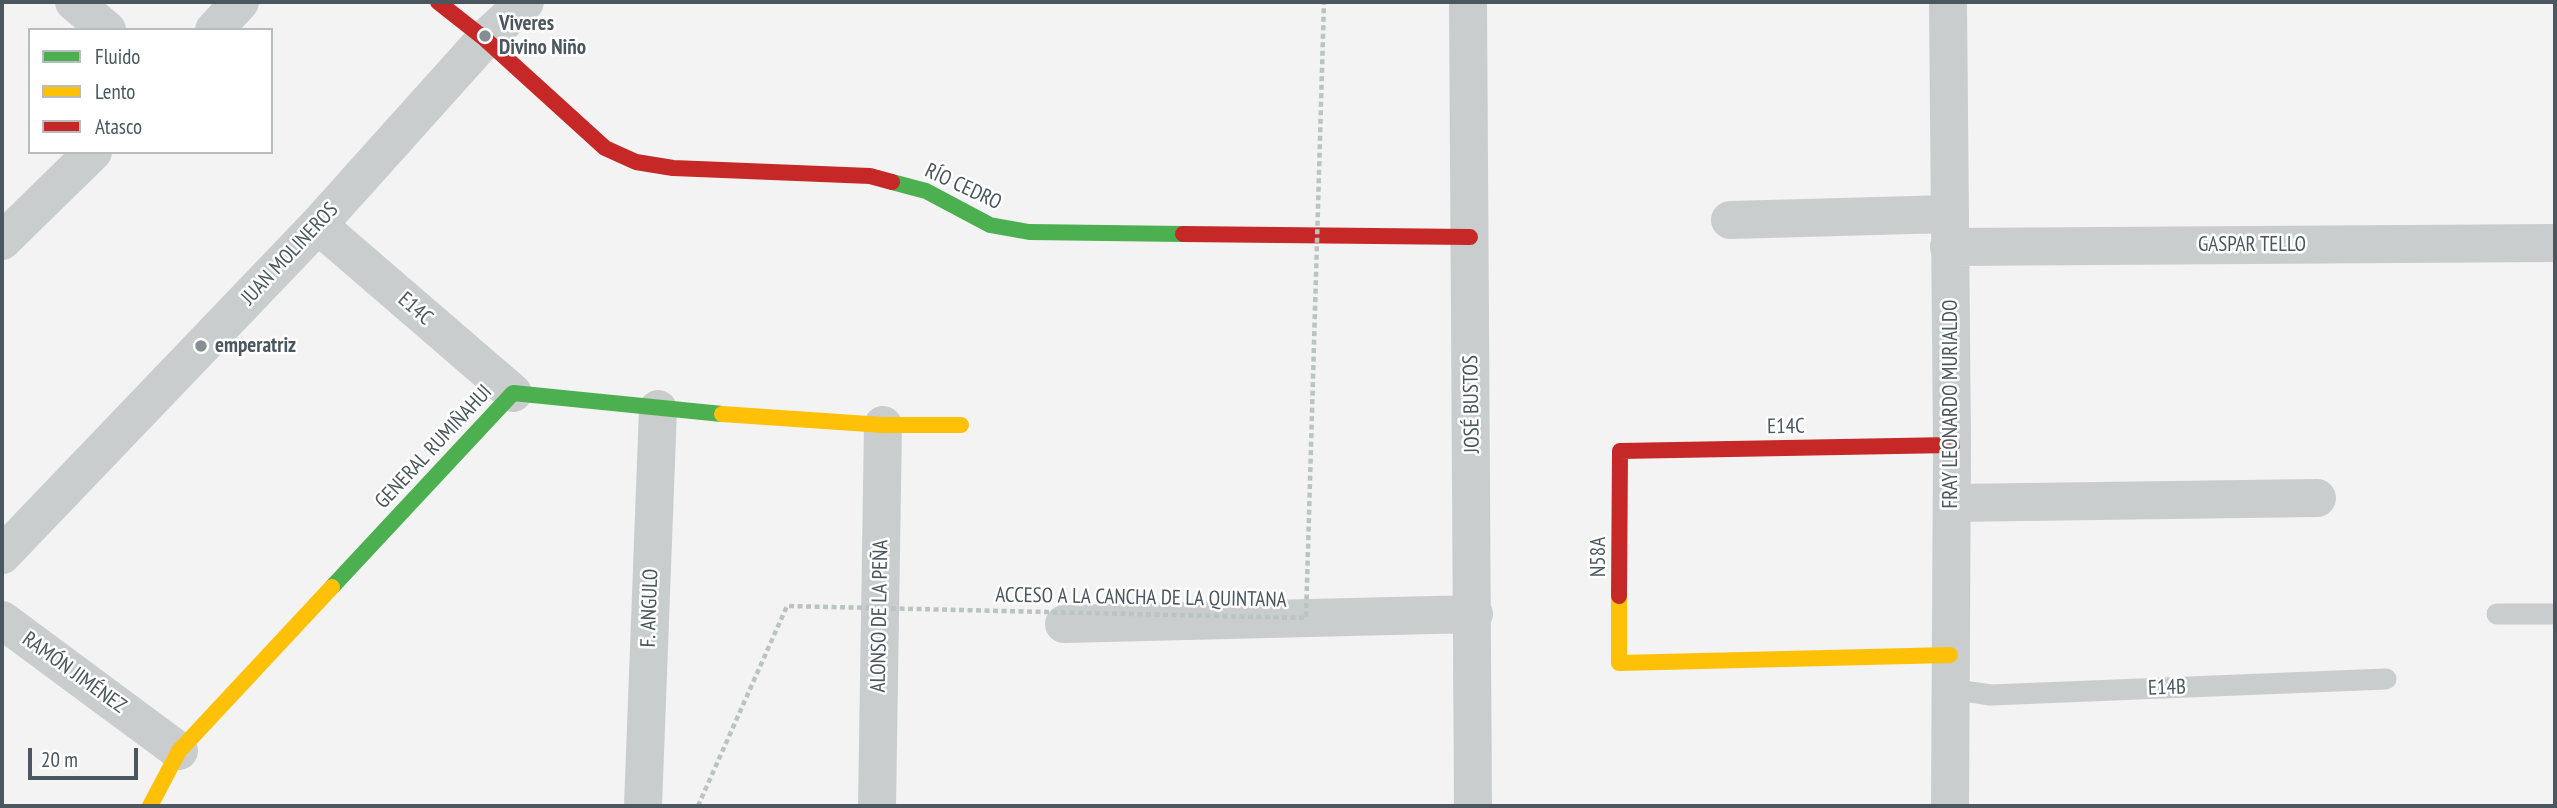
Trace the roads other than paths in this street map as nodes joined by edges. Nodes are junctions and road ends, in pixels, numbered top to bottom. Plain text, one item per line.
1 (74, 2) edge
2 (240, 2) edge
3 (438, 2) edge
4 (524, 2) edge
5 (1468, 2) edge
6 (1948, 2) edge
7 (105, 28) edge
8 (216, 28) edge
9 (485, 39) junction
10 (91, 154) edge
11 (1730, 220) dead end
12 (318, 225) junction
13 (1949, 230) junction
14 (1470, 237) junction
15 (2, 241) edge
16 (2555, 243) edge
17 (513, 393) junction
18 (658, 410) junction
19 (883, 425) junction
20 (961, 425) dead end
21 (1952, 445) junction
22 (1620, 450) joint
23 (2317, 498) dead end
24 (1952, 503) junction
25 (2, 555) edge
26 (1474, 614) junction
27 (2497, 614) dead end
28 (2555, 614) edge
29 (2, 620) edge
30 (1064, 624) dead end
31 (1949, 672) junction
32 (2386, 679) dead end
33 (179, 751) junction
34 (150, 806) edge
35 (643, 806) edge
36 (877, 806) edge
37 (1473, 806) edge
38 (1950, 806) edge

1 - 7 street
2 - 8 street
3 - 9 street, RÍO CEDRO
4 - 9 street, JUAN MOLINEROS
5 - 14 street, JOSÉ BUSTOS
6 - 13 street, FRAY LEONARDO MURIALDO
9 - 12 street, JUAN MOLINEROS
9 - 14 street, RÍO CEDRO
10 - 15 street
11 - 13 street, GASPAR TELLO
12 - 17 street, E14C
12 - 25 street, JUAN MOLINEROS
13 - 16 street, GASPAR TELLO
13 - 21 street, FRAY LEONARDO MURIALDO
14 - 26 street, JOSÉ BUSTOS
17 - 18 street, GENERAL RUMIÑAHUI
17 - 33 street, GENERAL RUMIÑAHUI
18 - 19 street, GENERAL RUMIÑAHUI
18 - 35 street, F. ANGULO
19 - 20 street, GENERAL RUMIÑAHUI
19 - 36 street, ALONSO DE LA PEÑA
21 - 22 street, E14C
21 - 24 street, FRAY LEONARDO MURIALDO
22 - 31 street, N58A
23 - 24 street
24 - 31 street, FRAY LEONARDO MURIALDO
26 - 30 street
26 - 37 street, JOSÉ BUSTOS
27 - 28 lane
29 - 33 street, RAMÓN JIMÉNEZ
31 - 32 lane, E14B
31 - 38 street, FRAY LEONARDO MURIALDO
33 - 34 street, GENERAL RUMIÑAHUI

